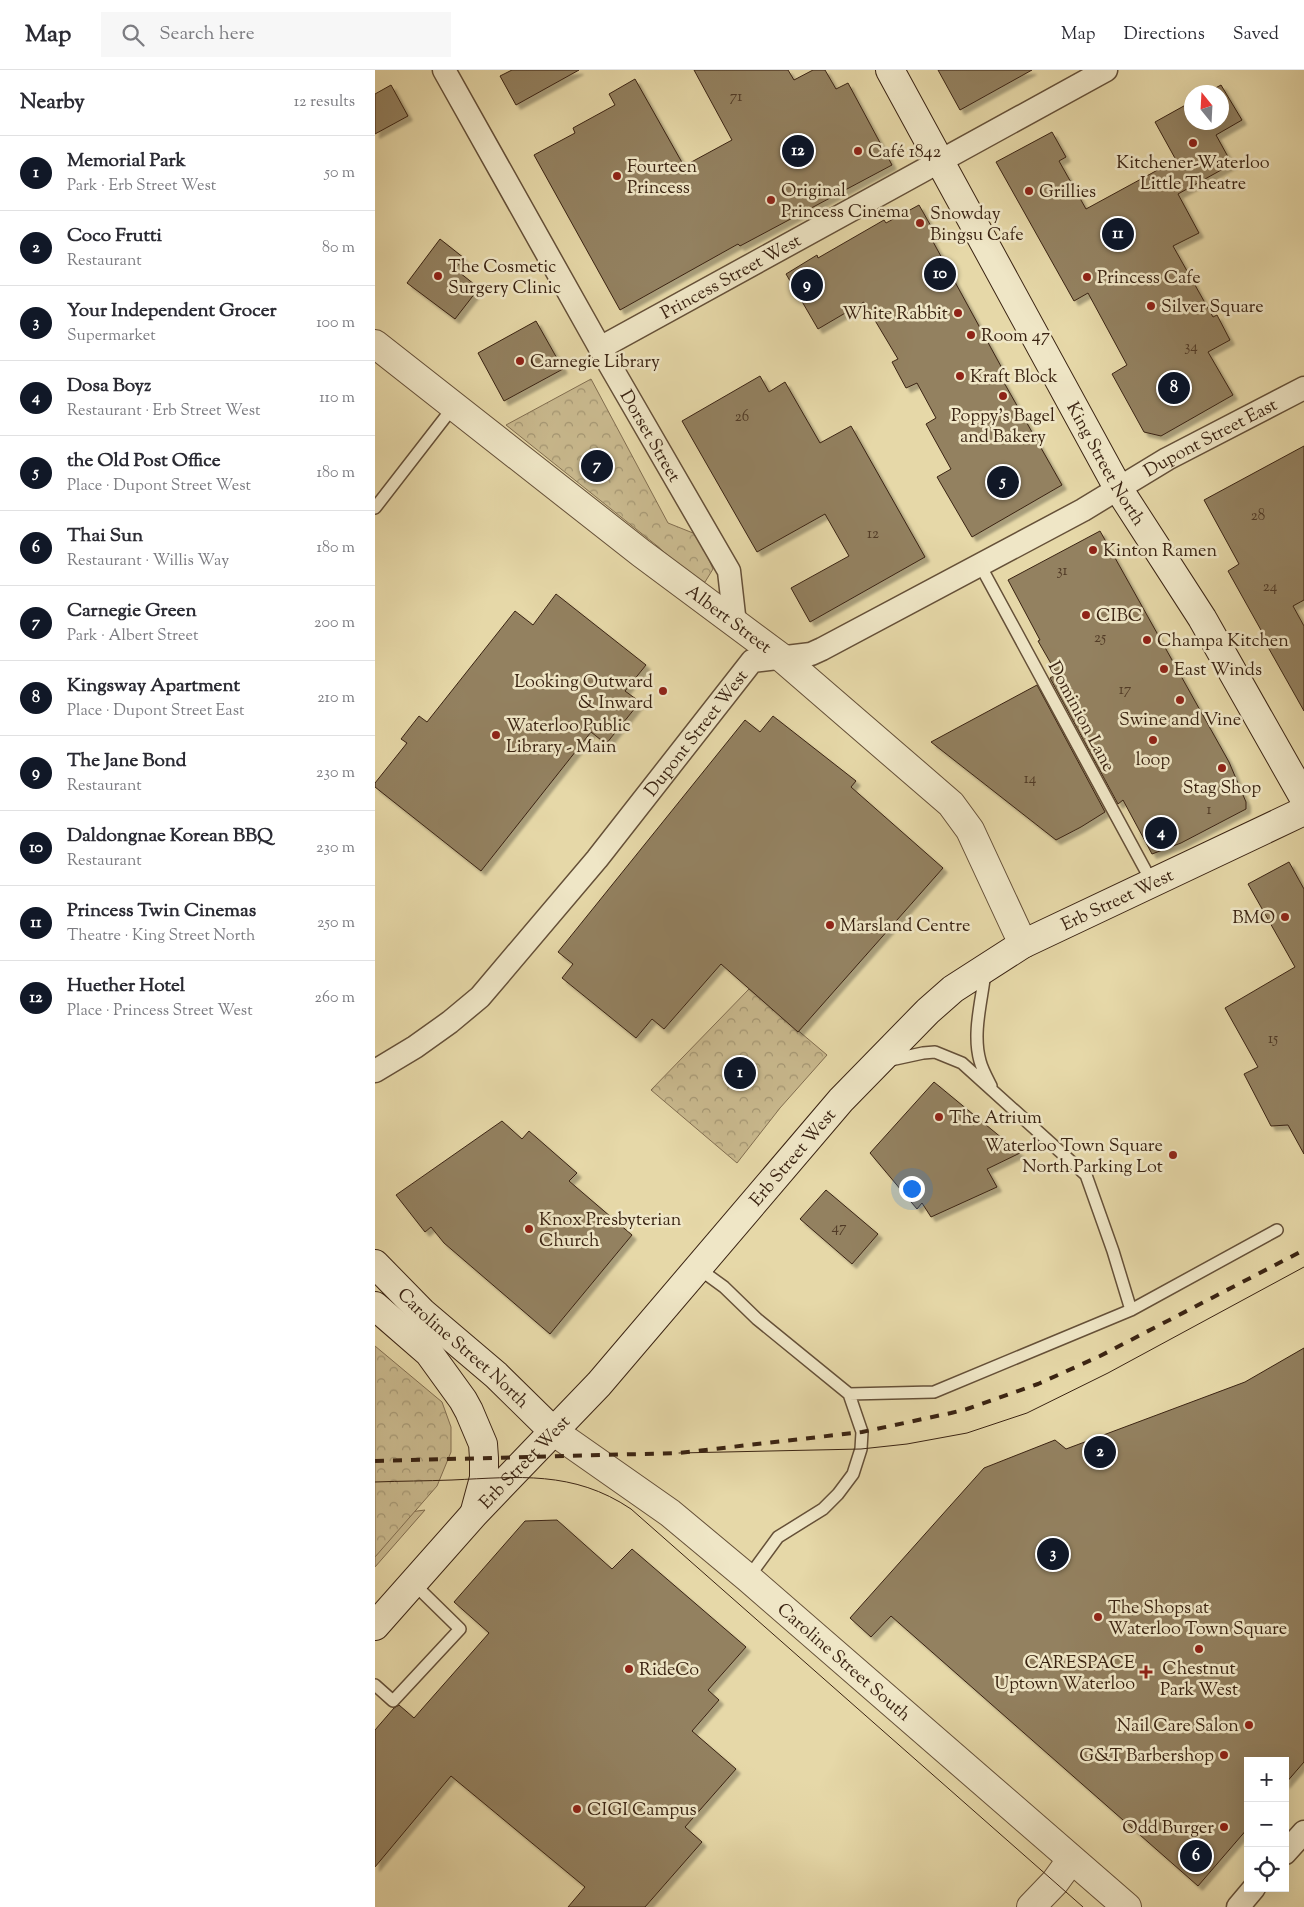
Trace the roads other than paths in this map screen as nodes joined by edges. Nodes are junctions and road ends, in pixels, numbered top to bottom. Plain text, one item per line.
1 (444, 70) edge
2 (890, 70) edge
3 (1106, 70) edge
4 (939, 160) junction
5 (375, 344) edge
6 (600, 348) junction
7 (1304, 388) edge
8 (454, 406) junction
9 (1118, 488) junction
10 (375, 508) edge
11 (980, 565) junction
12 (735, 624) junction
13 (782, 658) junction
14 (1304, 798) edge
15 (1304, 811) edge
16 (1153, 884) junction
17 (1023, 944) junction
18 (986, 968) junction
19 (877, 1062) junction
20 (375, 1071) edge
21 (993, 1090) junction
22 (1277, 1230) dead end
23 (375, 1264) edge
24 (698, 1268) junction
25 (375, 1306) edge
26 (1131, 1310) junction
27 (849, 1394) junction
28 (553, 1431) junction
29 (475, 1513) junction
30 (748, 1578) junction
31 (414, 1584) junction
32 (375, 1626) edge
33 (375, 1685) edge
34 (1304, 1832) edge
35 (1289, 1849) edge
36 (1071, 1860) junction
37 (1251, 1892) edge
38 (1031, 1907) edge
39 (1127, 1907) edge
40 (1238, 1907) edge

1 - 6 street, Dorset Street
2 - 4 main road, King Street North
3 - 4 street, Princess Street West
4 - 6 street, Princess Street West
4 - 9 main road, King Street North
5 - 8 main road, Albert Street
6 - 12 street, Dorset Street
7 - 9 street, Dupont Street East
8 - 10 lane
8 - 12 main road, Albert Street
9 - 11 street, Dupont Street West
9 - 14 main road, King Street North
11 - 13 street, Dupont Street West
11 - 16 lane, Dominion Lane
12 - 13 main road, Albert Street
13 - 17 main road, Albert Street
13 - 20 street, Dupont Street West
15 - 16 main road, Erb Street West
16 - 17 main road, Erb Street West
17 - 18 main road, Erb Street West
18 - 19 main road, Erb Street West
18 - 21 lane
19 - 21 lane
19 - 24 main road, Erb Street West
21 - 26 lane
22 - 26 lane
23 - 28 main road, Caroline Street North
24 - 27 lane
24 - 28 main road, Erb Street West
25 - 29 main road
26 - 27 lane
27 - 30 lane
28 - 29 main road, Erb Street West
28 - 30 main road, Caroline Street South
29 - 31 main road, Erb Street West
30 - 36 main road, Caroline Street South
31 - 32 main road, Erb Street West
31 - 33 lane
34 - 35 street
36 - 38 main road
36 - 39 main road, Caroline Street South
37 - 40 street

